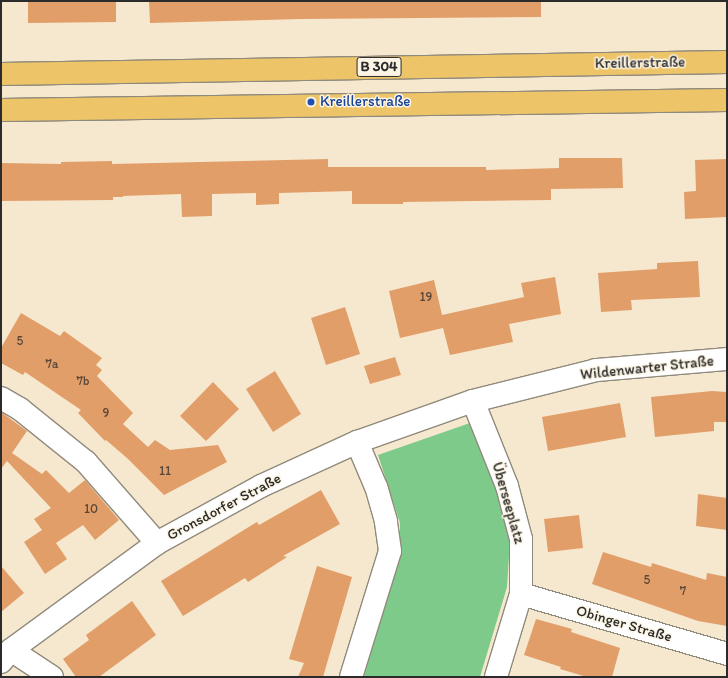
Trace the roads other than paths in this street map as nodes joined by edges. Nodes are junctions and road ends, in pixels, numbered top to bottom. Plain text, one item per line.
1 (727, 62) edge
2 (1, 74) edge
3 (727, 100) edge
4 (1, 110) edge
5 (727, 359) edge
6 (1, 398) edge
7 (473, 401) junction
8 (357, 442) junction
9 (157, 542) junction
10 (521, 594) junction
11 (727, 654) edge
12 (6, 656) edge
13 (52, 677) edge
14 (351, 677) edge
15 (496, 677) edge

1 - 2 main road, Kreillerstraße / B 304
3 - 4 main road
5 - 7 street, Wildenwarter Straße
6 - 9 street
7 - 8 street, Gronsdorfer Straße
7 - 10 street, Überseeplatz
8 - 9 street, Gronsdorfer Straße
8 - 14 street
9 - 12 street, Gronsdorfer Straße
10 - 11 street, Obinger Straße
10 - 15 street, Überseeplatz
12 - 13 street

